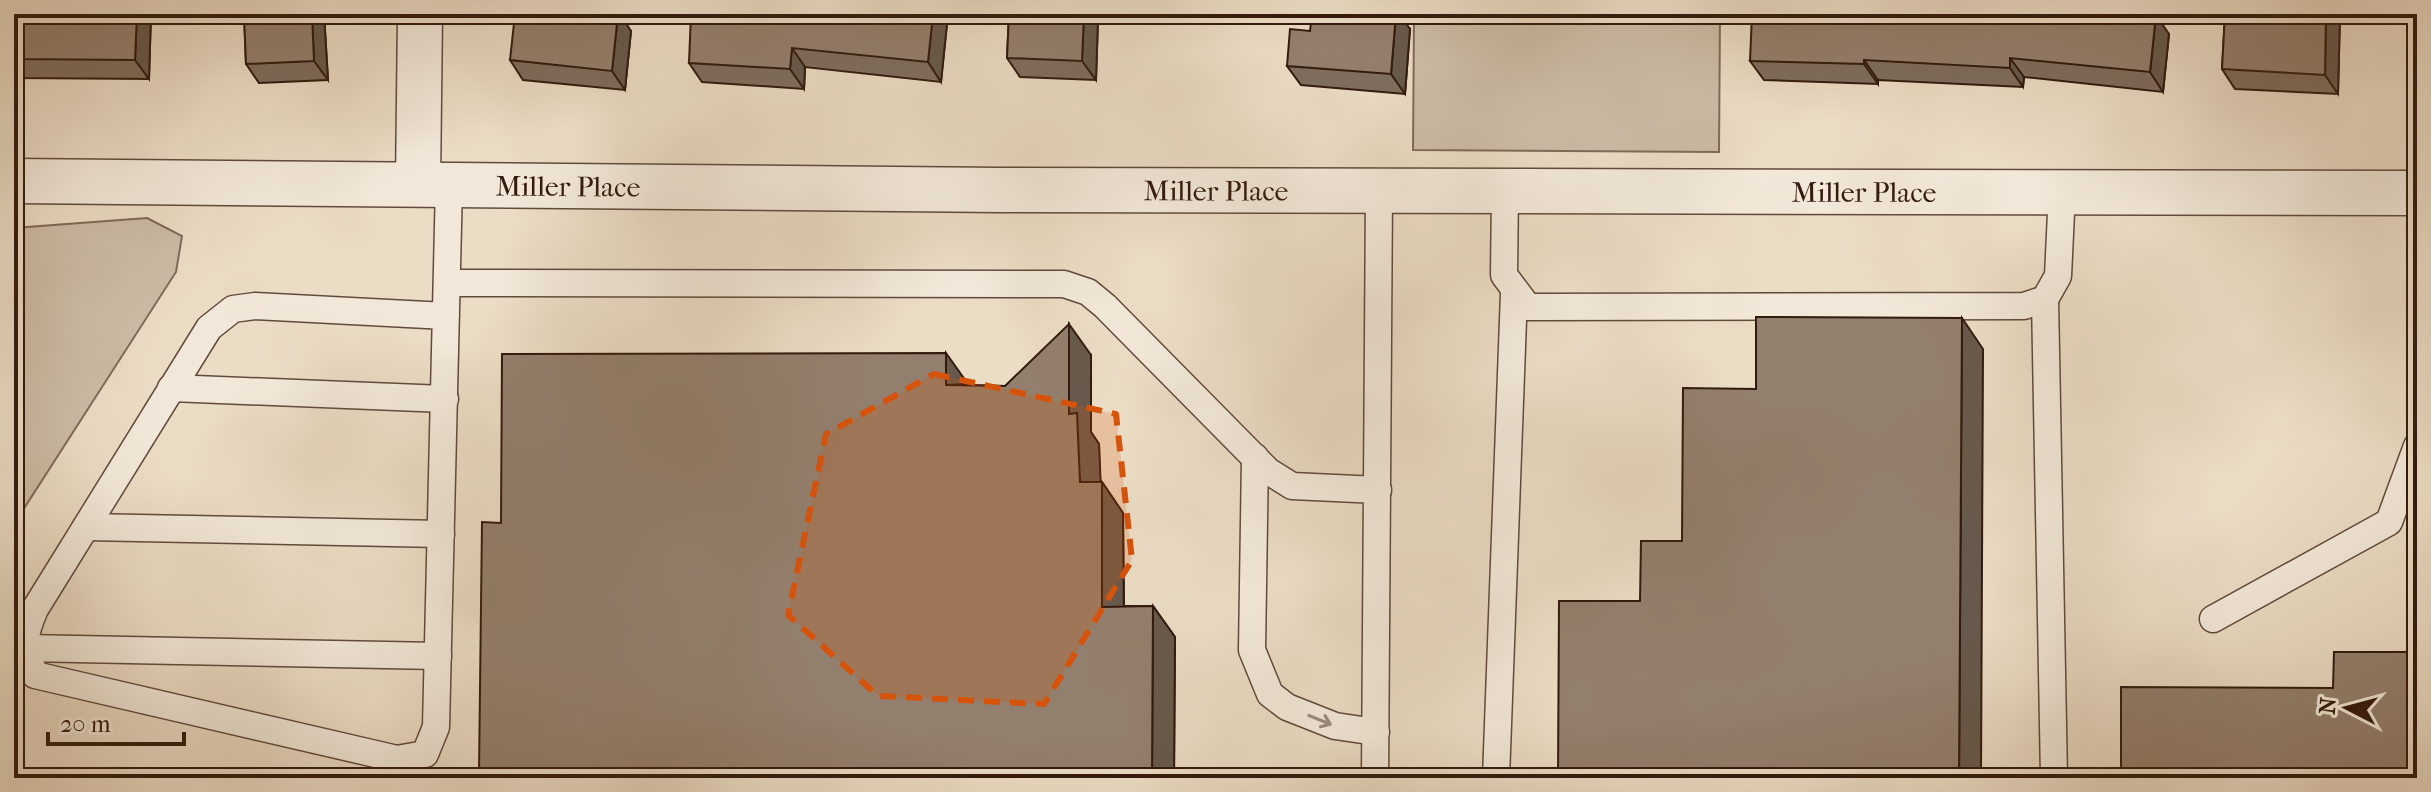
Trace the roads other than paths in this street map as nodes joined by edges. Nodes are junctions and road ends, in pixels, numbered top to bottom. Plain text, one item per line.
1 (420, 14) edge
2 (14, 181) edge
3 (434, 184) junction
4 (1505, 190) junction
5 (1379, 191) junction
6 (2062, 192) junction
7 (2417, 193) edge
8 (448, 283) junction
9 (1514, 293) junction
10 (2045, 299) junction
11 (446, 316) junction
12 (171, 388) junction
13 (445, 399) junction
14 (2417, 446) edge
15 (1255, 457) junction
16 (1378, 490) junction
17 (86, 527) junction
18 (441, 534) junction
19 (2213, 619) dead end
20 (25, 648) junction
21 (438, 656) junction
22 (1376, 732) junction
23 (1375, 778) edge
24 (1496, 778) edge
25 (2054, 778) edge

1 - 3 street
2 - 3 street, Miller Place
3 - 5 street, Miller Place
3 - 8 lane
4 - 5 street, Miller Place
4 - 6 street, Miller Place
4 - 9 lane
5 - 16 lane
6 - 7 street, Miller Place
6 - 10 lane
8 - 11 lane
8 - 15 lane
9 - 10 lane
9 - 24 lane
10 - 25 lane
11 - 12 lane
11 - 13 lane
12 - 13 lane
12 - 17 lane
13 - 18 lane
14 - 19 lane
15 - 16 lane
15 -> 22 lane
16 - 22 lane
17 - 18 lane
17 - 20 lane
18 - 21 lane
20 - 21 lane
20 - 21 lane
22 - 23 lane

